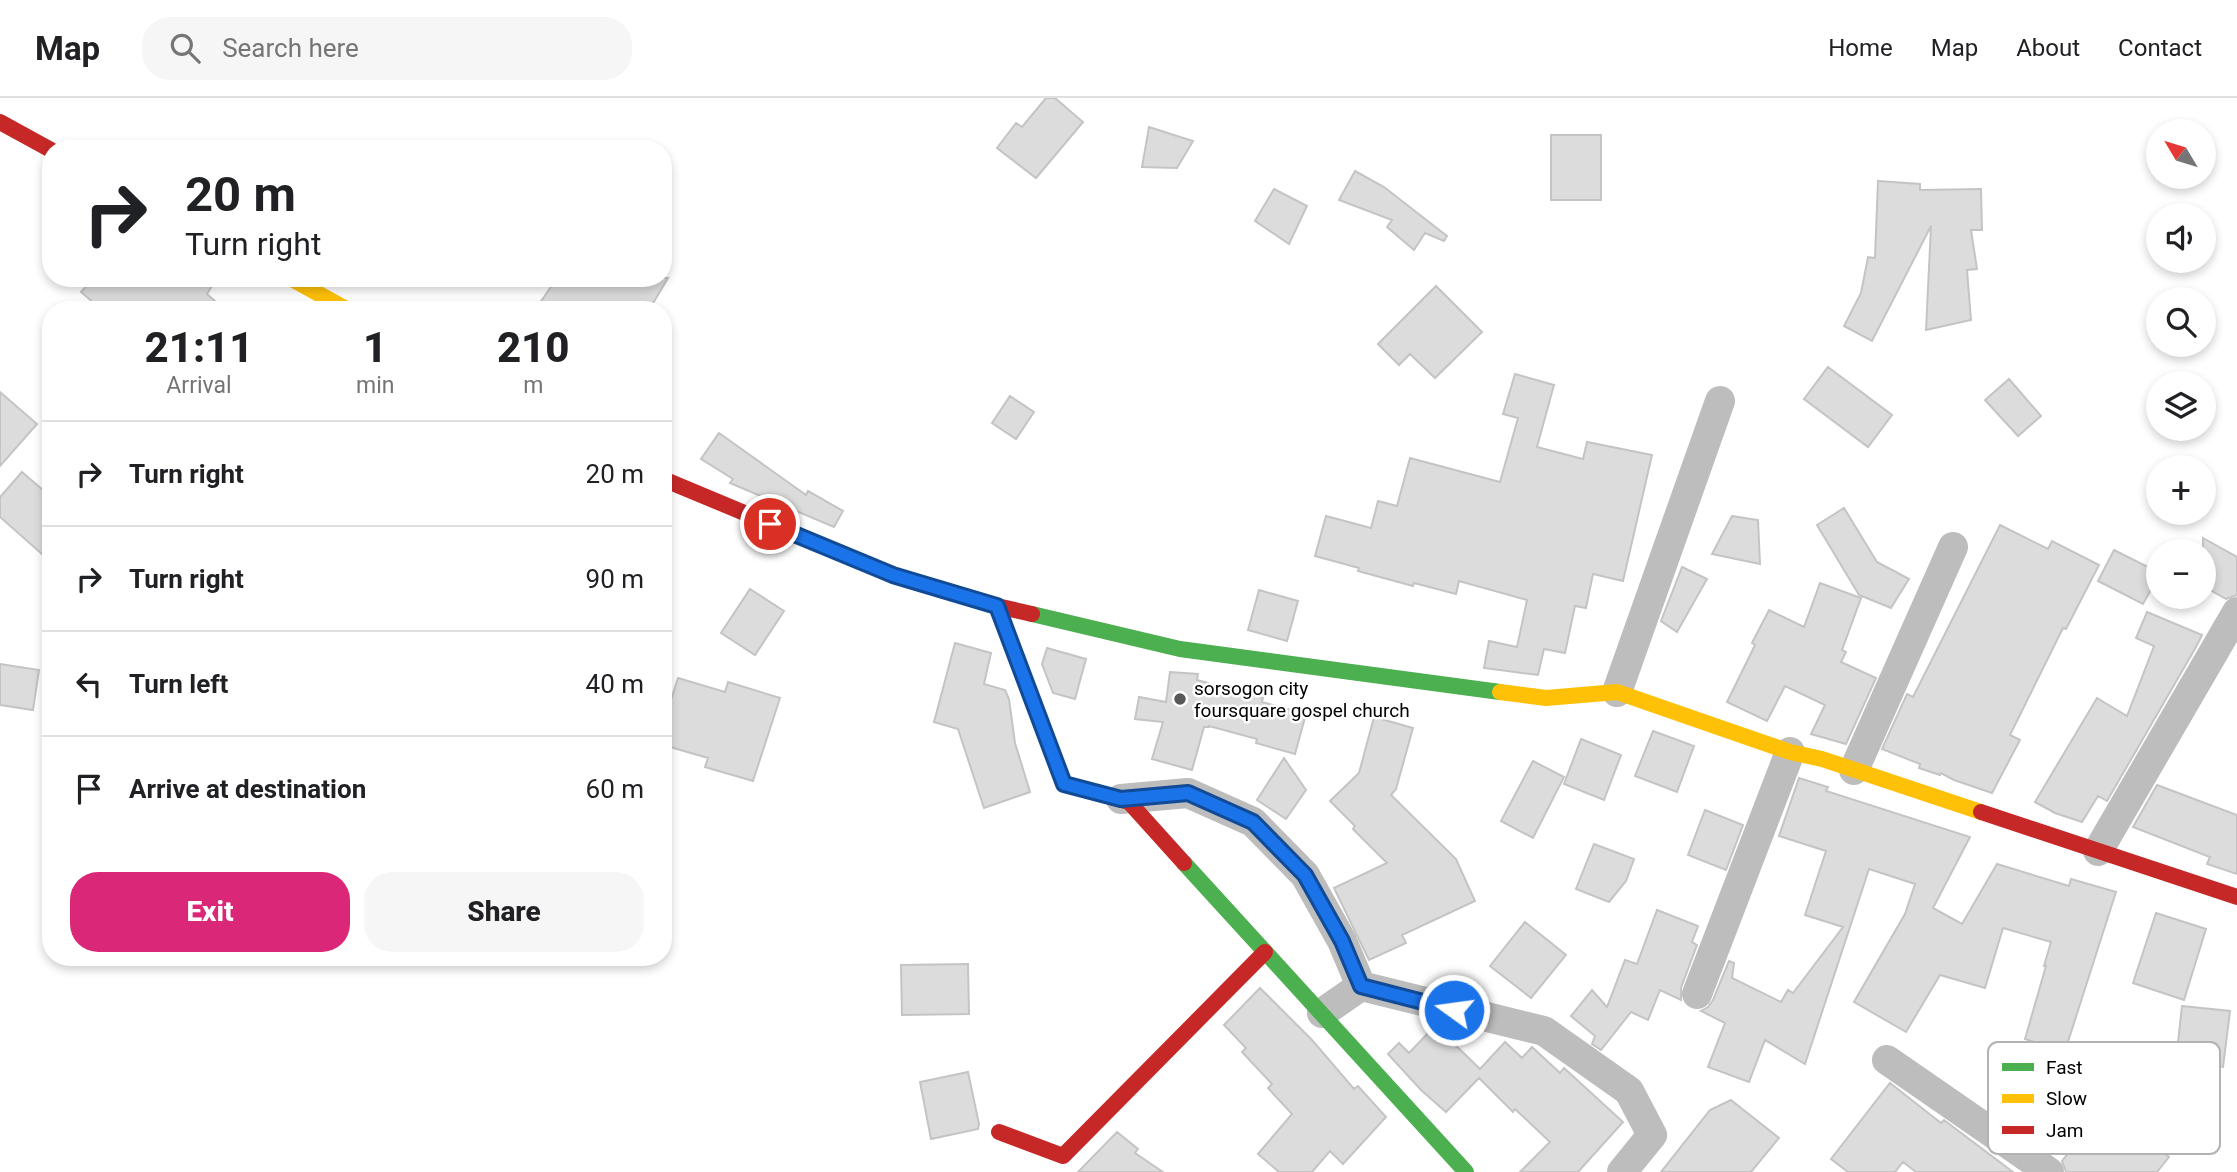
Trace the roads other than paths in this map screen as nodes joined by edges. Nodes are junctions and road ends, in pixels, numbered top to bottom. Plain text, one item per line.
1 (0, 122) edge
2 (42, 145) edge
3 (306, 287) edge
4 (332, 301) edge
5 (1720, 401) dead end
6 (672, 483) edge
7 (1953, 547) dead end
8 (997, 606) junction
9 (2237, 612) edge
10 (1617, 692) junction
11 (1790, 752) junction
12 (1854, 770) junction
13 (1121, 799) junction
14 (2098, 851) junction
15 (2237, 897) edge
16 (1265, 952) junction
17 (1361, 986) junction
18 (1697, 994) dead end
19 (1322, 1013) junction
20 (1887, 1060) dead end
21 (1988, 1130) edge
22 (999, 1132) dead end
23 (2023, 1154) edge
24 (1466, 1172) edge
25 (1622, 1172) edge
26 (2049, 1172) edge

1 - 2 street
3 - 4 street
5 - 10 street
6 - 8 street
7 - 12 street
8 - 10 street
8 - 13 street
9 - 14 street
10 - 11 street
11 - 12 street
11 - 18 street
12 - 14 street
13 - 16 street
13 - 17 street
14 - 15 street
16 - 19 street
16 - 22 street
17 - 19 street
17 - 25 street
19 - 24 street
20 - 21 street
23 - 26 street

